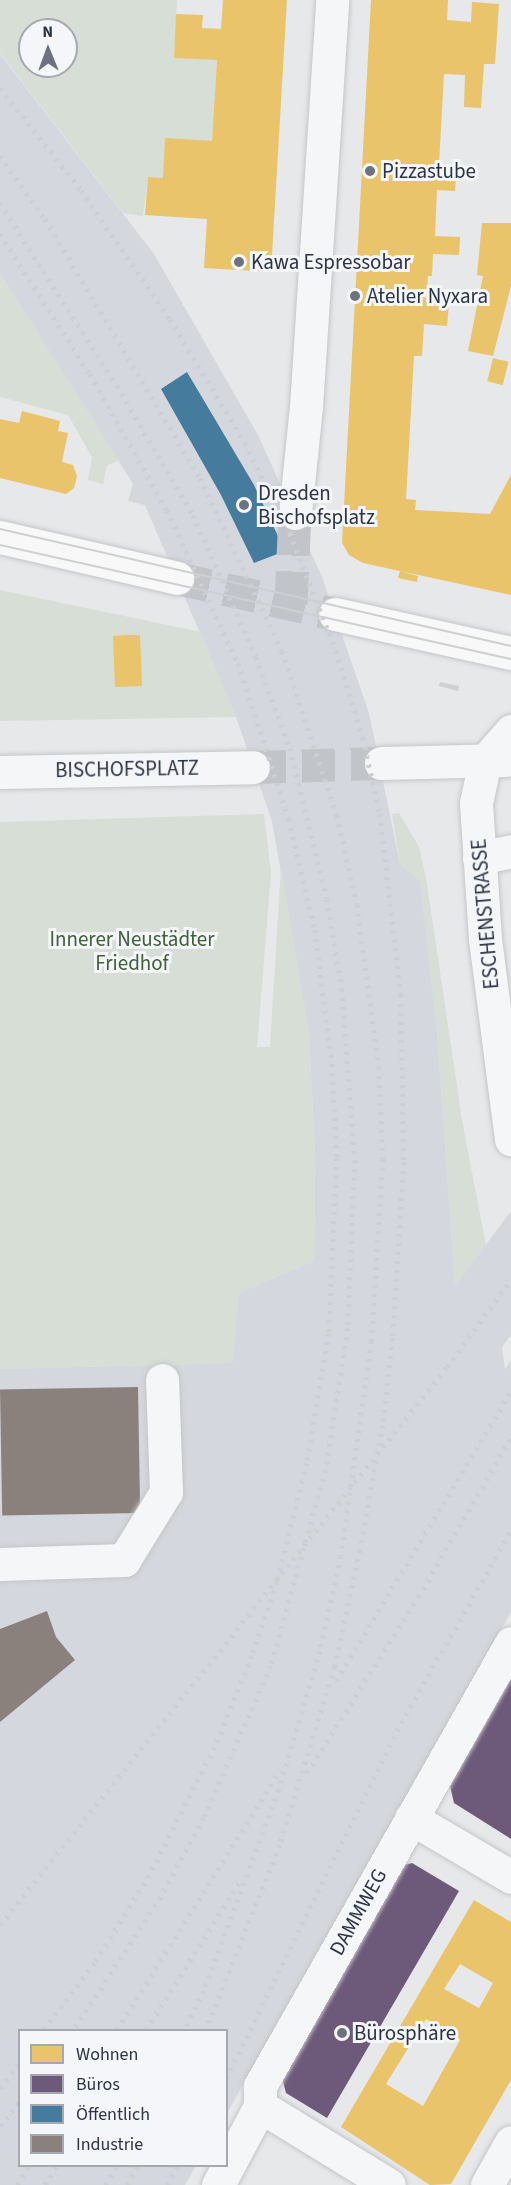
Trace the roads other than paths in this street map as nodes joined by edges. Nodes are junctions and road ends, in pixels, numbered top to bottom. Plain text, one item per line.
1 (332, 0) edge
2 (295, 513) tunnel mouth
3 (0, 537) edge
4 (177, 578) tunnel mouth
5 (335, 614) tunnel mouth
6 (511, 653) edge
7 (511, 731) edge
8 (498, 761) edge
9 (381, 763) tunnel mouth
10 (253, 766) tunnel mouth
11 (0, 772) edge
12 (511, 851) edge
13 (480, 858) junction
14 (511, 1139) edge
15 (162, 1380) dead end
16 (0, 1564) edge
17 (511, 1643) edge
18 (411, 1818) junction
19 (511, 1877) edge
20 (260, 2106) junction
21 (511, 2142) edge
22 (228, 2166) edge
23 (228, 2167) edge
24 (218, 2185) edge
25 (389, 2185) edge
26 (486, 2185) edge

1 - 2 street
3 - 4 main road
5 - 6 main road
7 - 8 street
8 - 9 street
8 - 13 street, ESCHENSTRASSE
10 - 11 street, BISCHOFSPLATZ
12 - 13 street
13 - 14 street, ESCHENSTRASSE
15 - 16 street
17 - 18 street, DAMMWEG
18 - 19 street
18 - 20 street, DAMMWEG
20 - 22 street, DAMMWEG
20 - 25 street
21 - 26 street
23 - 24 street, DAMMWEG

